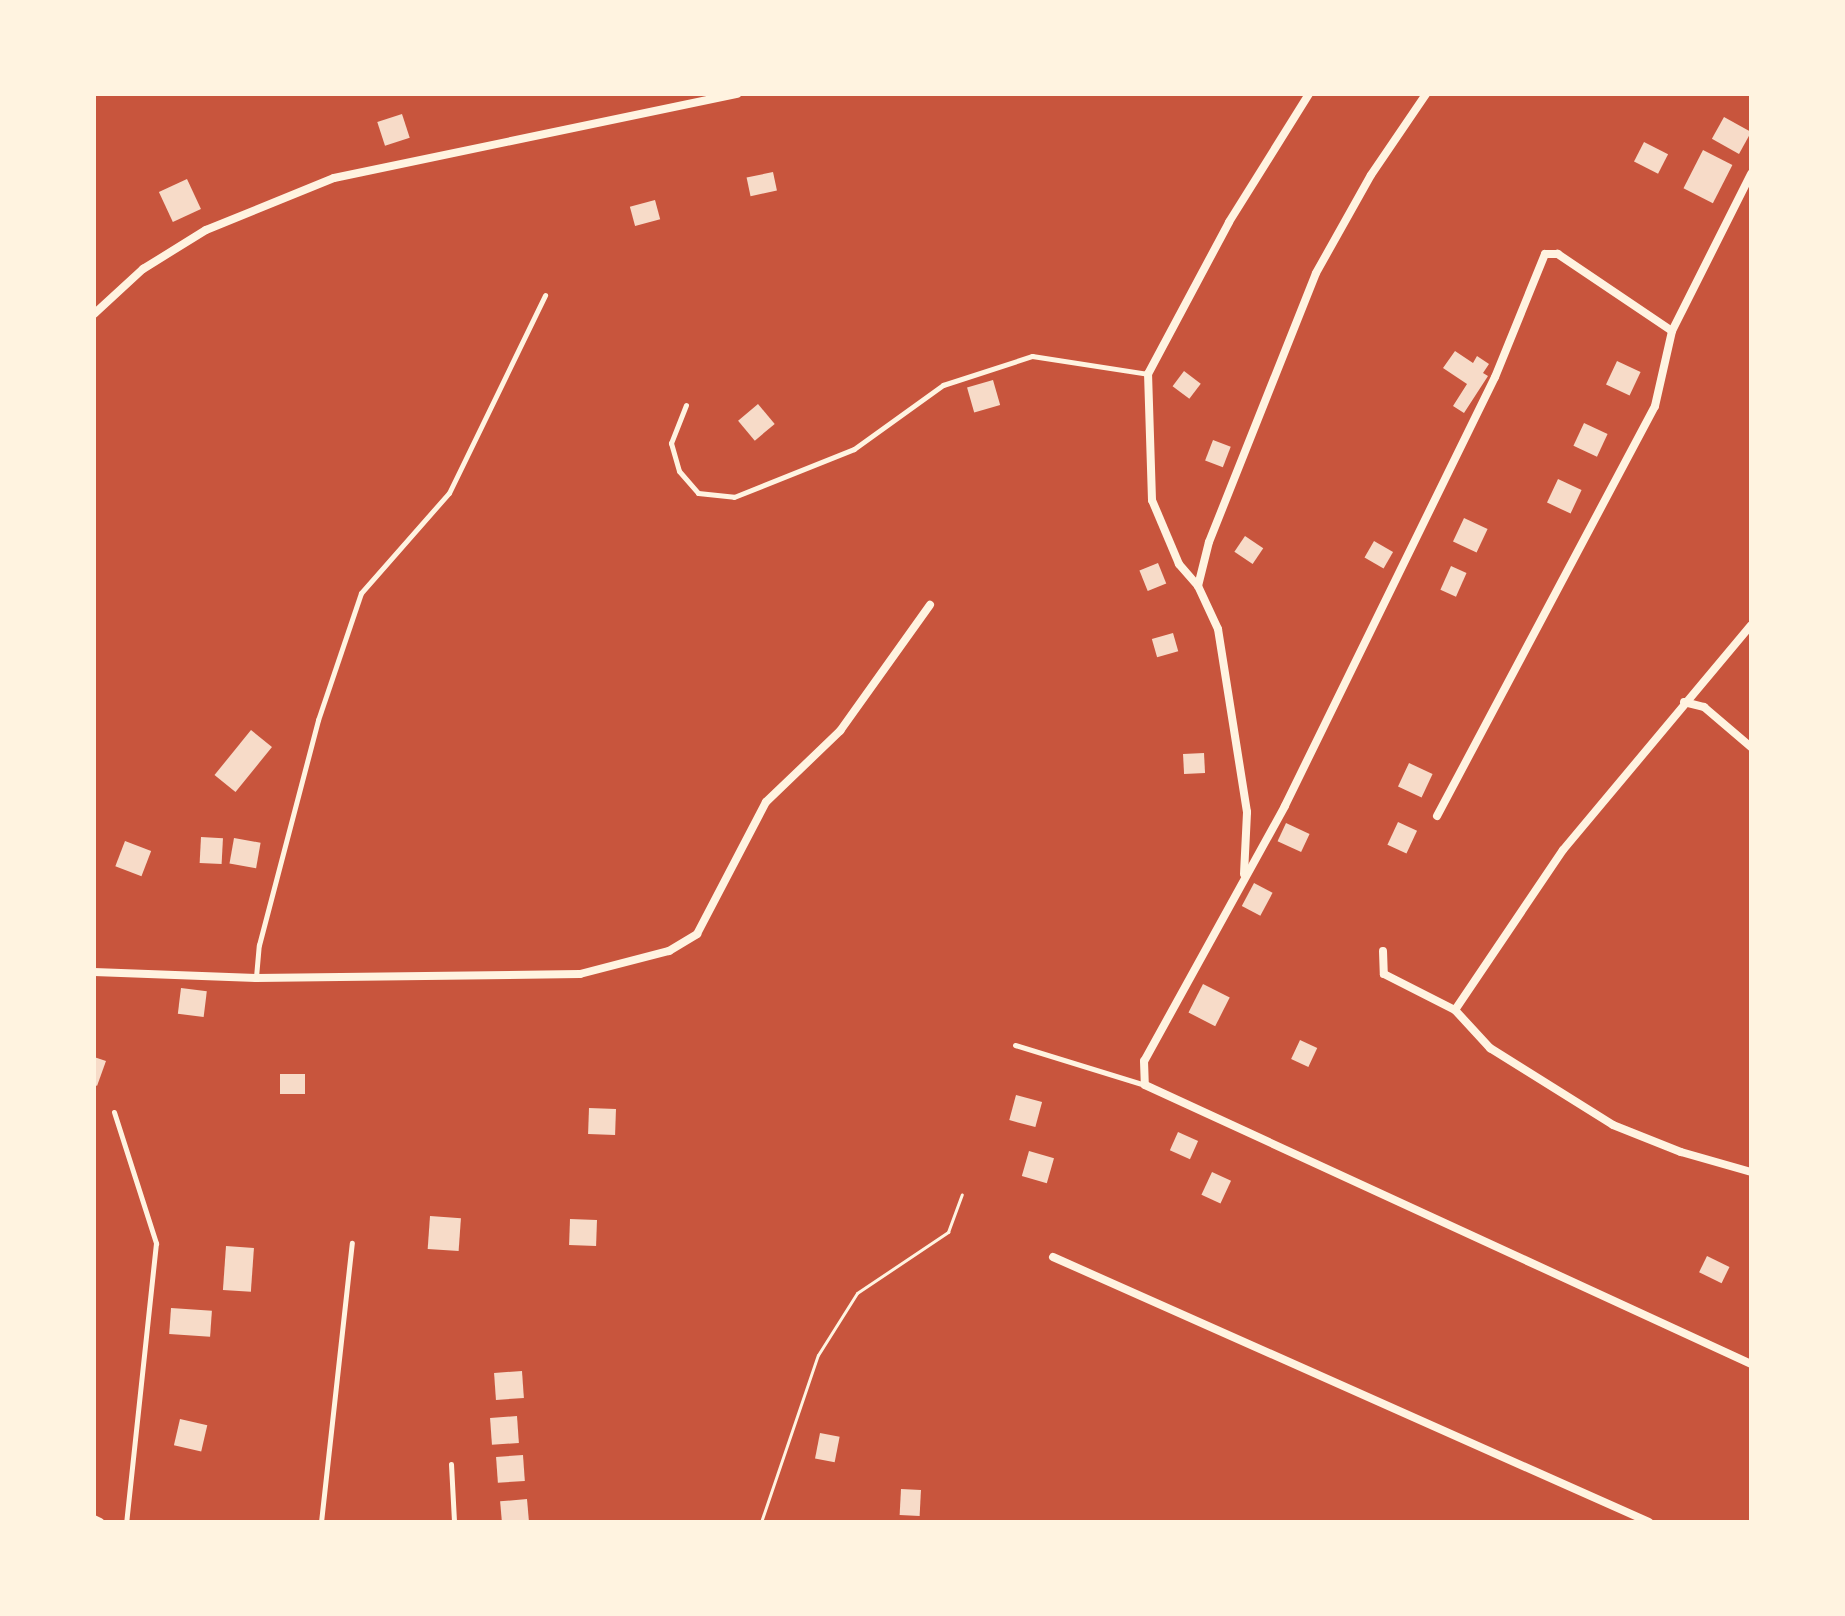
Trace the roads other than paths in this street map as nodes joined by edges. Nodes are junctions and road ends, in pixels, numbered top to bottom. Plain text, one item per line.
1 (737, 94) edge
2 (1309, 94) edge
3 (1426, 94) edge
4 (1751, 174) edge
5 (545, 295) dead end
6 (94, 314) edge
7 (1672, 331) junction
8 (1148, 374) junction
9 (686, 405) dead end
10 (1198, 586) junction
11 (930, 605) dead end
12 (1751, 625) edge
13 (1684, 702) junction
14 (1751, 747) edge
15 (1437, 816) dead end
16 (1244, 878) junction
17 (1383, 951) dead end
18 (94, 972) edge
19 (256, 978) junction
20 (1455, 1010) junction
21 (1015, 1045) dead end
22 (1145, 1085) junction
23 (114, 1112) dead end
24 (1751, 1172) edge
25 (352, 1243) dead end
26 (1053, 1257) dead end
27 (1751, 1364) edge
28 (451, 1464) dead end
29 (94, 1519) edge
30 (100, 1522) edge
31 (126, 1522) edge
32 (321, 1522) edge
33 (454, 1522) edge
34 (1649, 1522) edge

1 - 6 street
2 - 8 street
3 - 10 street
4 - 7 street
5 - 19 lane
7 - 15 street
7 - 16 street
8 - 9 lane
8 - 10 street
10 - 16 street
11 - 19 street
12 - 13 street
13 - 14 street
13 - 20 street
16 - 22 street
17 - 20 street
18 - 19 street
20 - 24 street
21 - 22 lane
22 - 27 street
23 - 31 lane
25 - 32 lane
26 - 34 street
28 - 33 lane
29 - 30 street

